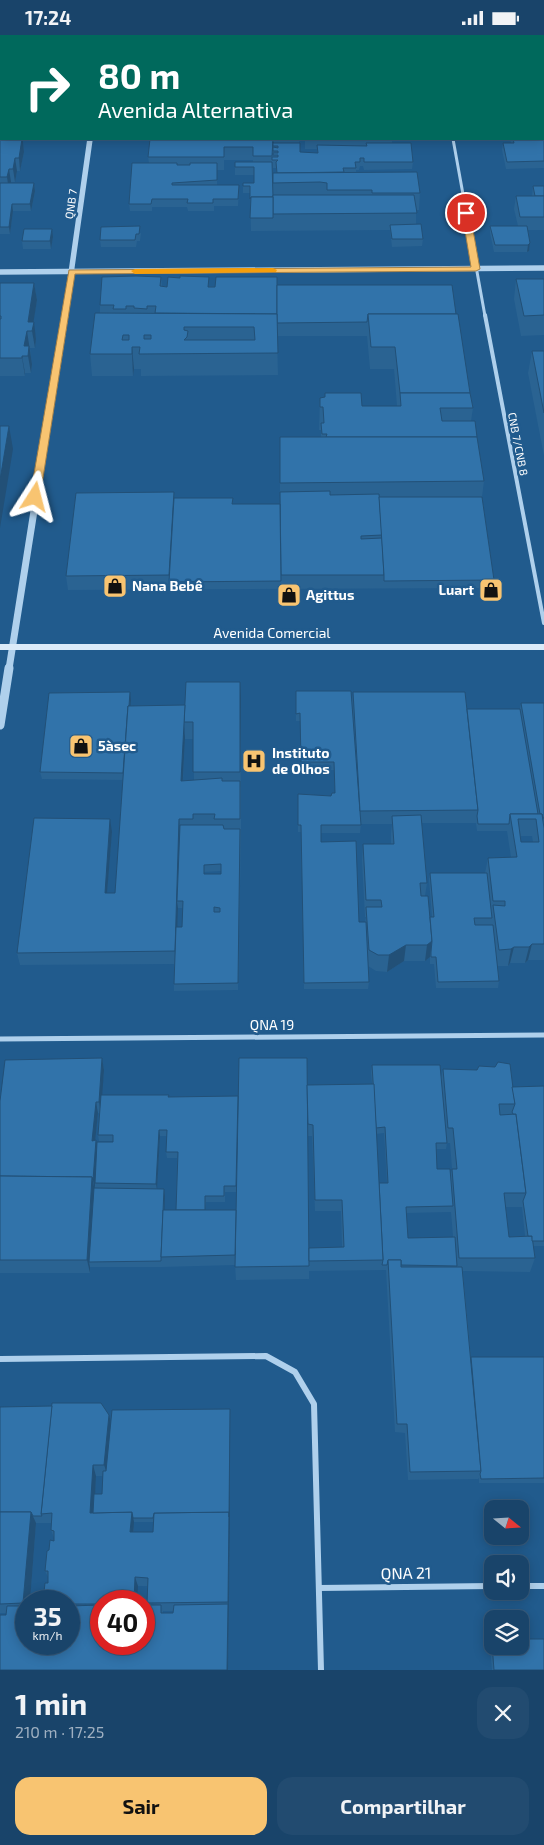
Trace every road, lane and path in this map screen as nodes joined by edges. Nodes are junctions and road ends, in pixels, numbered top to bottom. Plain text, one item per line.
1 (90, 140) edge
2 (453, 140) edge
3 (544, 268) edge
4 (476, 269) junction
5 (0, 272) edge
6 (72, 272) junction
7 (544, 623) edge
8 (0, 647) edge
9 (11, 647) junction
10 (544, 647) edge
11 (0, 725) edge
12 (544, 1035) edge
13 (0, 1039) edge
14 (0, 1359) edge
15 (484, 1586) edge
16 (529, 1586) edge
17 (544, 1586) edge
18 (319, 1588) junction
19 (321, 1670) edge

1 - 6 street, QNB 7
2 - 4 street, CNB 7/CNB 8
3 - 4 street
4 - 6 street
4 - 7 street, CNB 7/CNB 8
5 - 6 street
6 - 9 street, QNB 7
8 - 9 main road, Avenida Comercial
9 - 10 main road, Avenida Comercial
9 - 11 street, QNB 7
12 - 13 street, QNA 19
14 - 18 street
15 - 18 street, QNA 21
16 - 17 street
18 - 19 street

